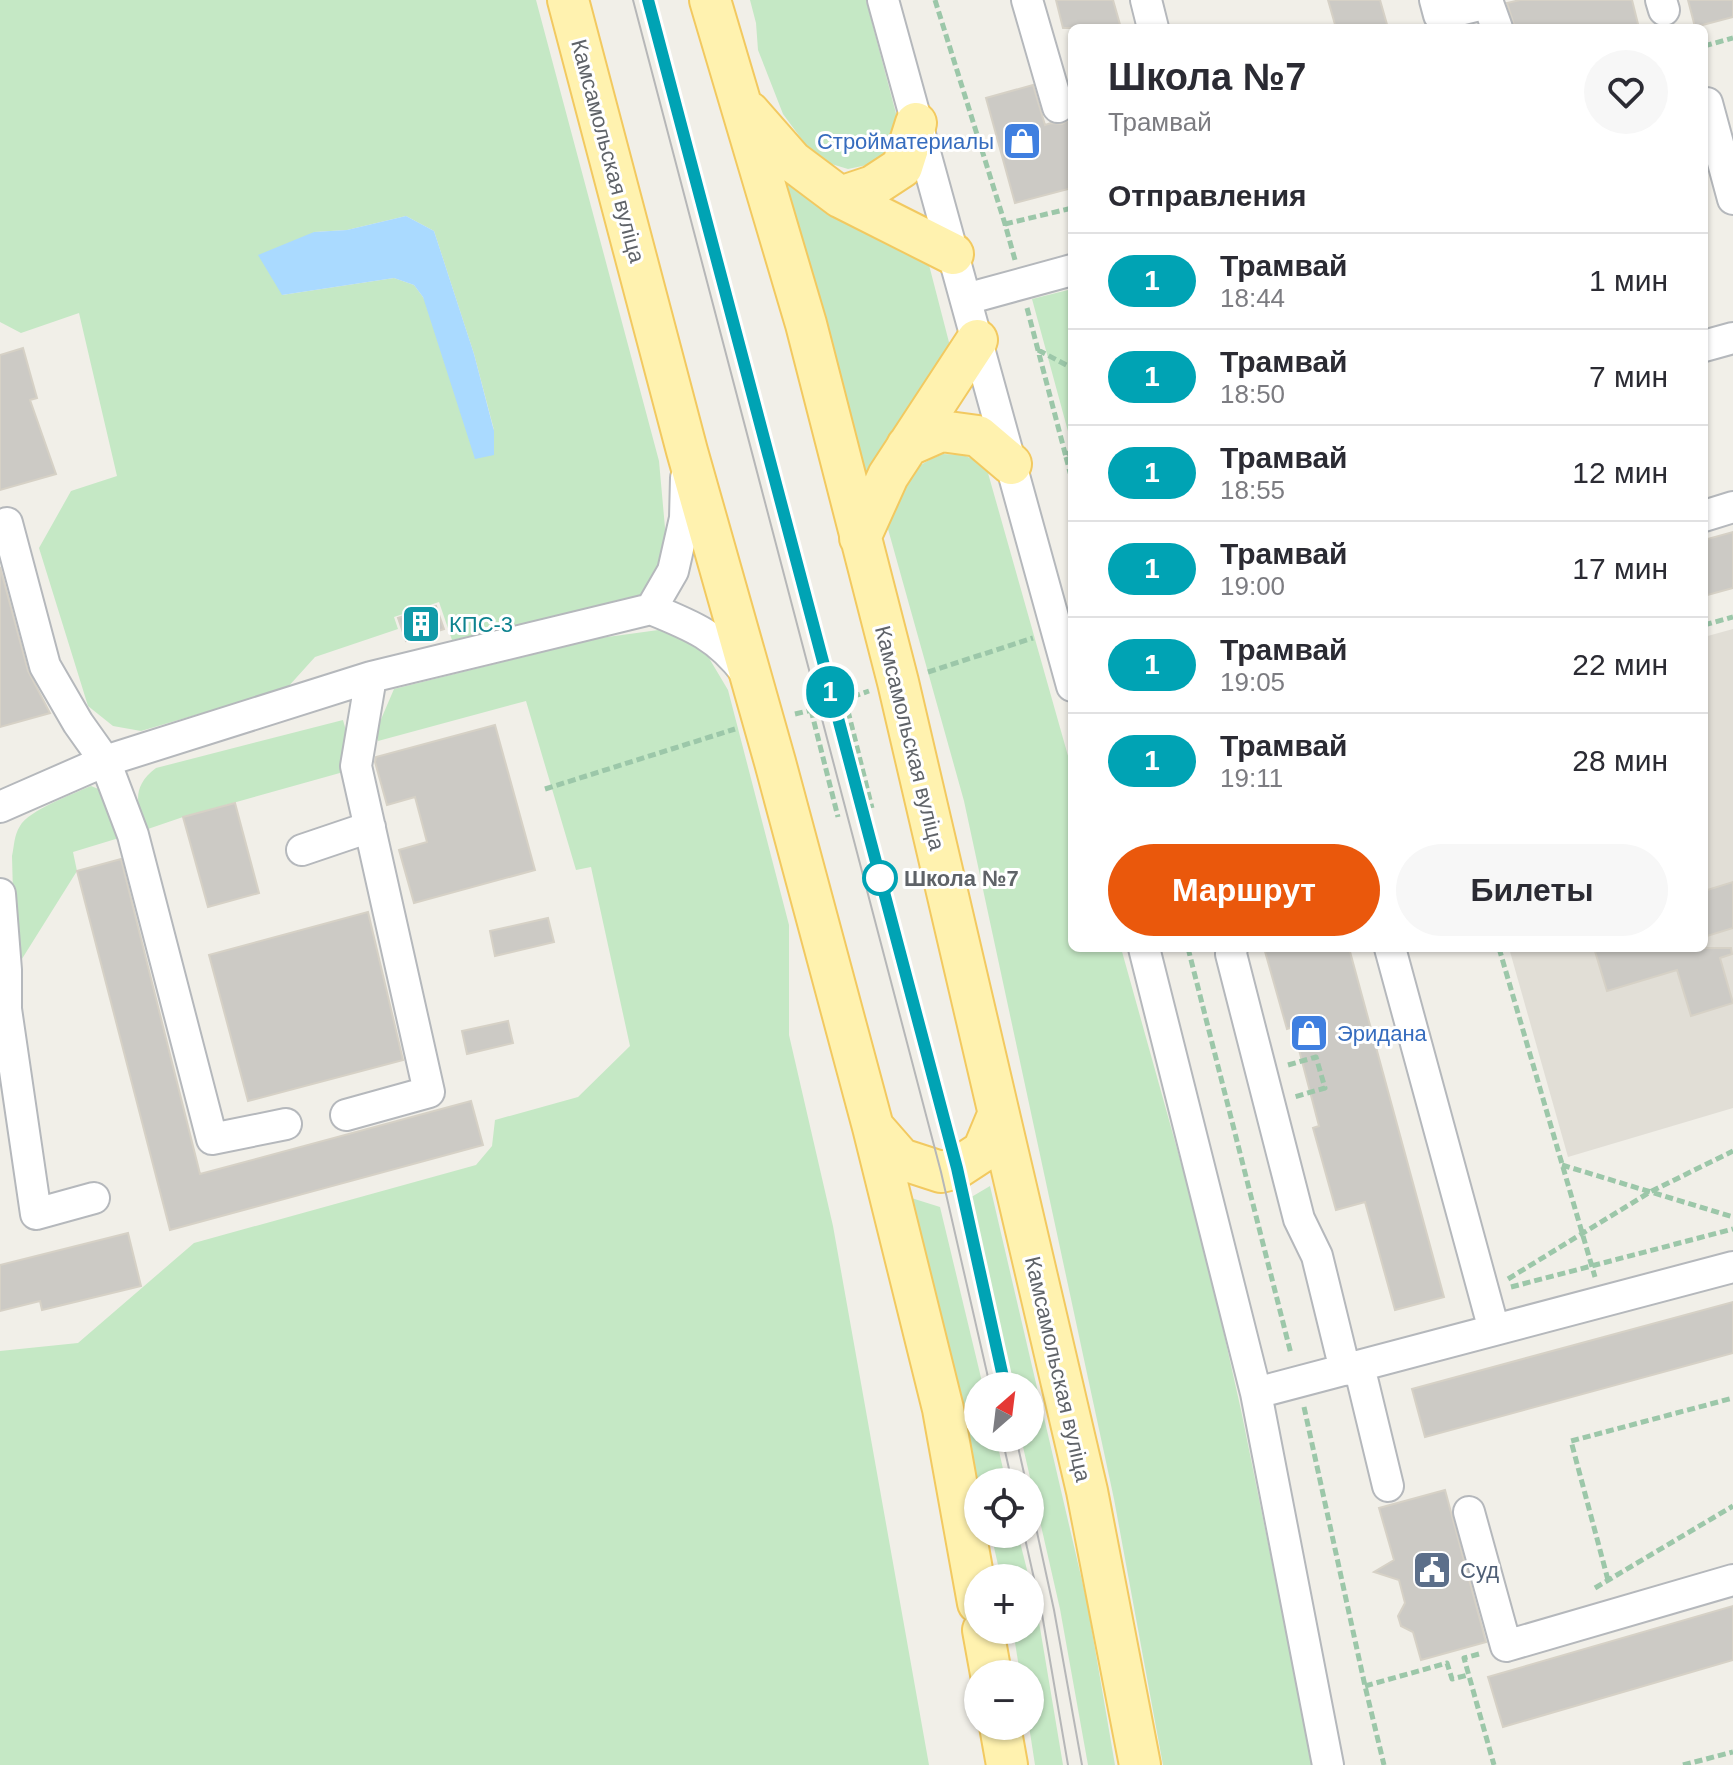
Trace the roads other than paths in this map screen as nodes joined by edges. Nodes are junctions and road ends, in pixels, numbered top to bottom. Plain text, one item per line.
1 (568, 0) edge
2 (710, 0) edge
3 (883, 0) edge
4 (1027, 0) edge
5 (1146, 0) edge
6 (1435, 0) edge
7 (1152, 24) edge
8 (1496, 24) edge
9 (1715, 101) edge
10 (741, 102) junction
11 (1058, 107) dead end
12 (916, 123) junction
13 (840, 197) junction
14 (1733, 199) edge
15 (953, 254) junction
16 (1068, 271) edge
17 (966, 299) junction
18 (1733, 338) edge
19 (977, 340) junction
20 (1708, 345) edge
21 (907, 446) junction
22 (687, 451) junction
23 (1011, 464) junction
24 (1733, 507) edge
25 (1708, 515) edge
26 (7, 523) dead end
27 (860, 538) junction
28 (651, 609) junction
29 (1068, 672) edge
30 (371, 677) junction
31 (752, 681) junction
32 (105, 761) junction
33 (0, 807) edge
34 (370, 827) junction
35 (302, 850) dead end
36 (0, 894) edge
37 (1145, 952) edge
38 (1231, 952) edge
39 (1391, 952) edge
40 (346, 1115) dead end
41 (998, 1115) junction
42 (286, 1124) dead end
43 (873, 1127) junction
44 (94, 1198) dead end
45 (1733, 1267) edge
46 (1494, 1330) junction
47 (1352, 1368) junction
48 (1256, 1393) junction
49 (1388, 1486) dead end
50 (1469, 1512) dead end
51 (971, 1564) edge
52 (1733, 1580) edge
53 (1003, 1740) edge
54 (1007, 1765) edge
55 (1140, 1765) edge
56 (1328, 1765) edge

1 - 22 main road, Камсамольская вуліца
2 - 10 main road, Камсамольская вуліца
3 - 12 street
4 - 11 street
5 - 7 street
6 - 8 street
9 - 14 street
10 - 13 main road
10 - 27 main road, Камсамольская вуліца
12 - 13 main road
12 - 15 street
13 - 15 main road
15 - 17 street
16 - 17 street
17 - 19 street
18 - 20 street
19 - 21 main road
19 - 23 street
21 - 23 main road
21 - 27 main road
22 - 28 street
22 - 31 main road, Камсамольская вуліца
23 - 29 street
24 - 25 street
26 - 32 street
27 - 41 main road, Камсамольская вуліца
28 - 30 street
28 - 31 street
30 - 32 street
30 - 34 street
31 - 43 main road, Камсамольская вуліца
32 - 33 street
32 - 42 street
34 - 35 street
34 - 40 street
36 - 44 street
37 - 48 street
38 - 47 street
39 - 46 street
41 - 43 main road
41 - 55 main road, Камсамольская вуліца
43 - 51 main road, Камсамольская вуліца
45 - 46 street
46 - 47 street
47 - 48 street
47 - 49 street
48 - 56 street
50 - 52 street
53 - 54 main road

